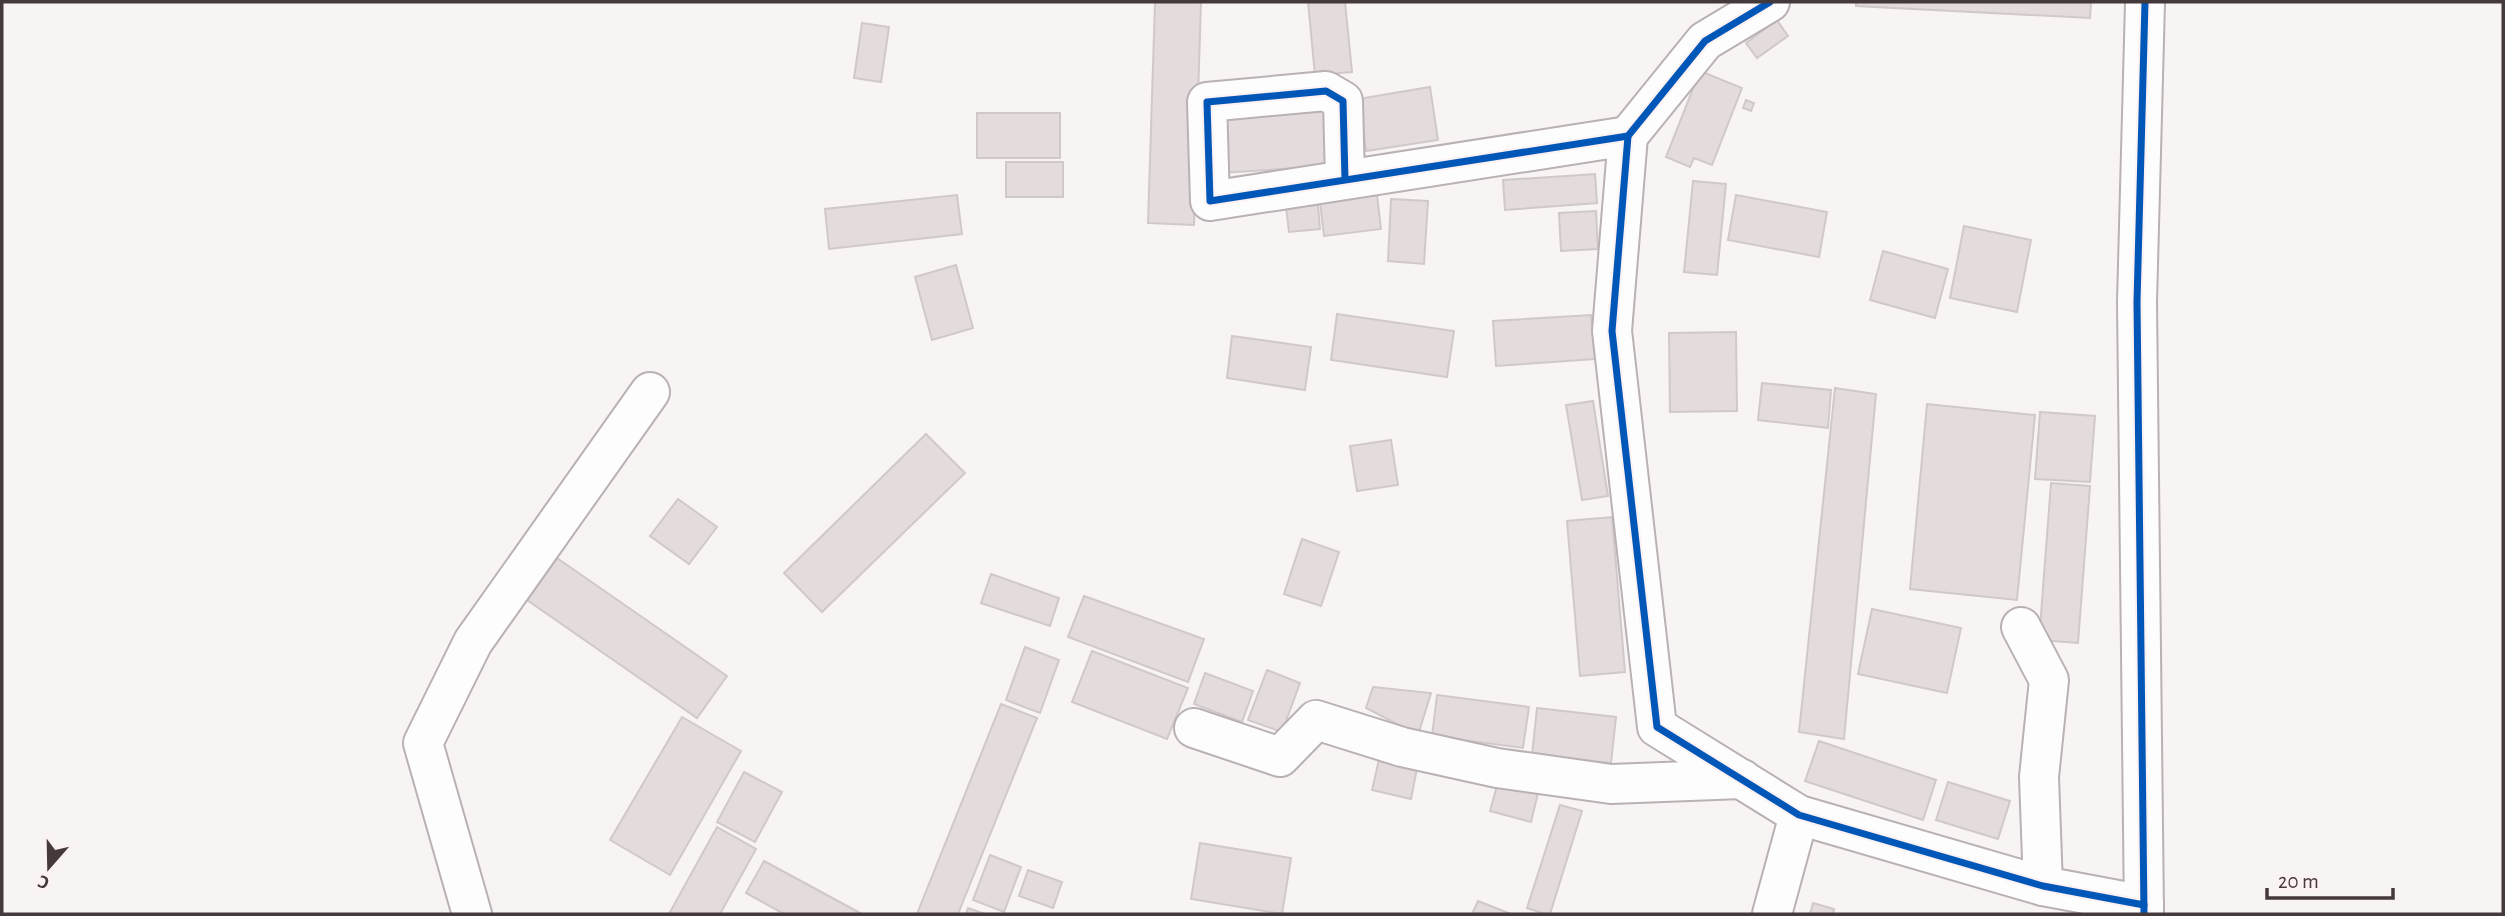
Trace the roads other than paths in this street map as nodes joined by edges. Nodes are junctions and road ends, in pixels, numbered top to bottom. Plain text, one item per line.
1 (1770, 2) edge
2 (2145, 2) edge
3 (1628, 136) junction
4 (1345, 180) dead end
5 (650, 392) dead end
6 (2021, 627) dead end
7 (1194, 728) dead end
8 (1742, 779) junction
9 (1799, 815) junction
10 (2043, 886) junction
11 (2144, 909) edge
12 (472, 914) edge
13 (1772, 914) edge

1 - 3 street
2 - 11 street
3 - 4 street
3 - 8 street
5 - 12 street
6 - 10 street
7 - 8 street
8 - 9 street
9 - 10 street
9 - 13 street
10 - 11 street

